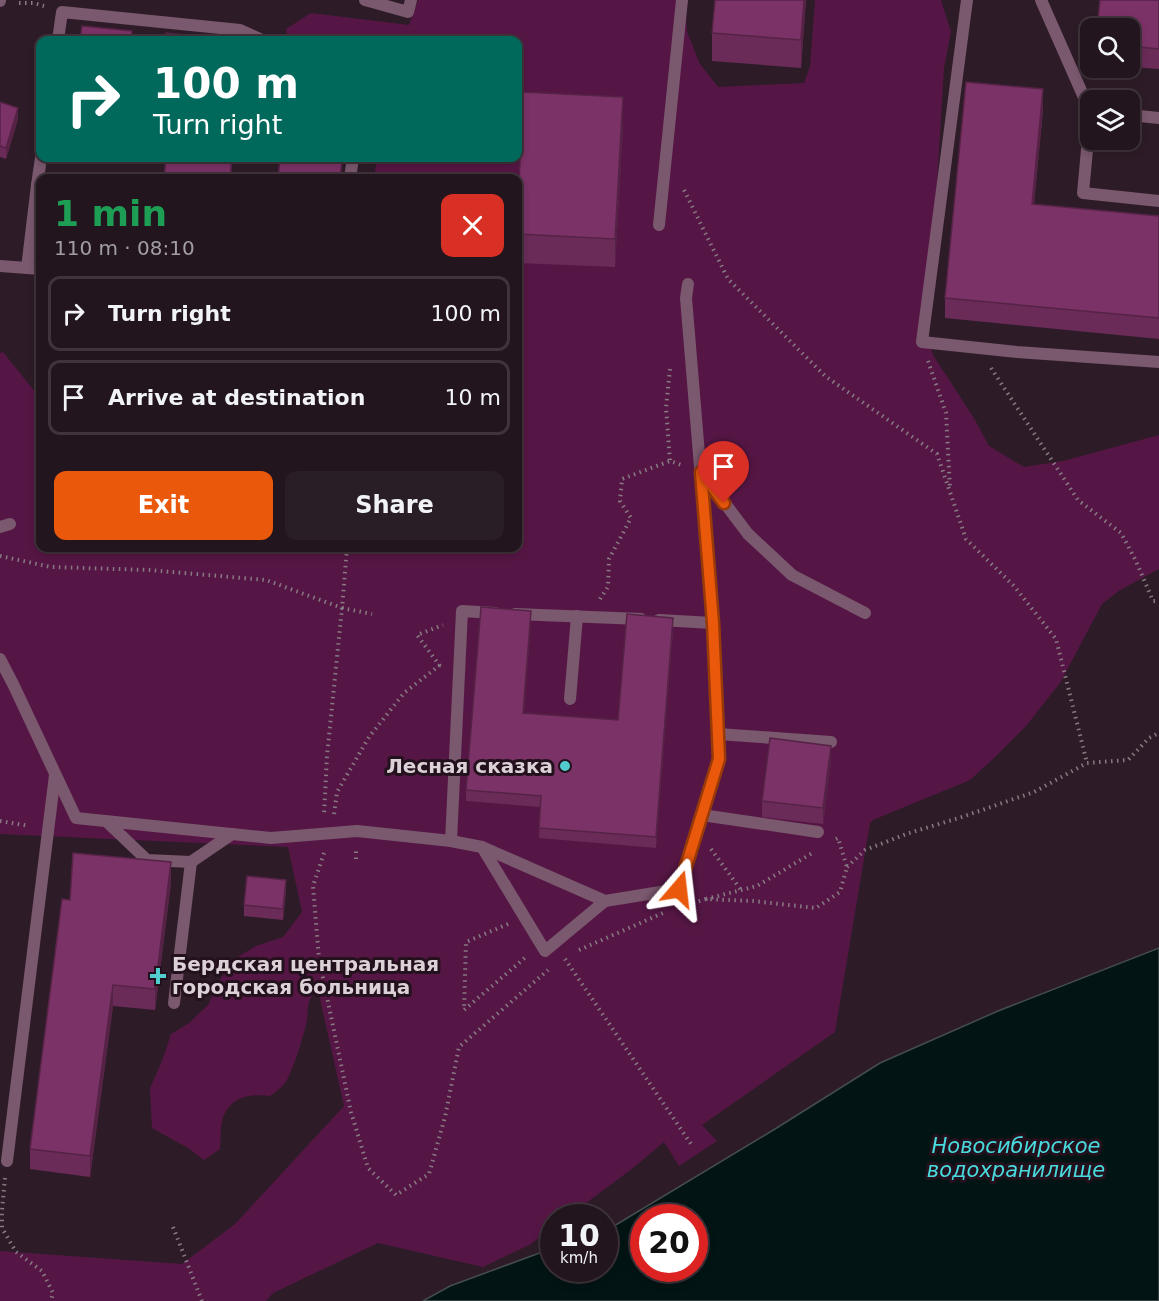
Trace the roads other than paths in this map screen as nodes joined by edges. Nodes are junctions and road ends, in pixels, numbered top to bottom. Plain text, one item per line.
1 (365, 0) edge
2 (411, 0) edge
3 (682, 0) edge
4 (967, 0) edge
5 (1041, 0) edge
6 (59, 36) edge
7 (253, 36) edge
8 (1081, 90) edge
9 (1140, 116) edge
10 (1159, 118) edge
11 (1087, 150) edge
12 (1159, 201) edge
13 (36, 206) edge
14 (659, 225) dead end
15 (0, 266) edge
16 (27, 268) junction
17 (36, 269) edge
18 (688, 284) dead end
19 (1159, 362) edge
20 (701, 472) junction
21 (865, 613) dead end
22 (583, 616) junction
23 (713, 623) junction
24 (0, 659) edge
25 (570, 699) dead end
26 (718, 734) junction
27 (831, 742) dead end
28 (55, 774) junction
29 (702, 815) junction
30 (106, 821) junction
31 (818, 832) dead end
32 (232, 834) junction
33 (451, 841) junction
34 (482, 847) junction
35 (191, 862) junction
36 (605, 901) junction
37 (174, 1003) dead end
38 (6, 1161) road end

1 - 2 lane
3 - 14 lane
4 - 19 lane
5 - 8 lane
6 - 7 lane
9 - 10 lane
11 - 12 lane
13 - 16 lane
15 - 16 lane
16 - 17 lane
18 - 20 lane
20 - 21 lane
20 - 23 lane
22 - 23 lane
22 - 25 lane
22 - 33 lane
23 - 26 lane
24 - 28 lane
26 - 27 lane
26 - 29 lane
28 - 30 lane
28 - 38 lane
29 - 31 lane
29 - 36 lane
30 - 32 lane
30 - 35 lane
32 - 33 lane
32 - 35 lane
33 - 34 lane
34 - 36 lane
34 - 36 lane
35 - 37 lane

